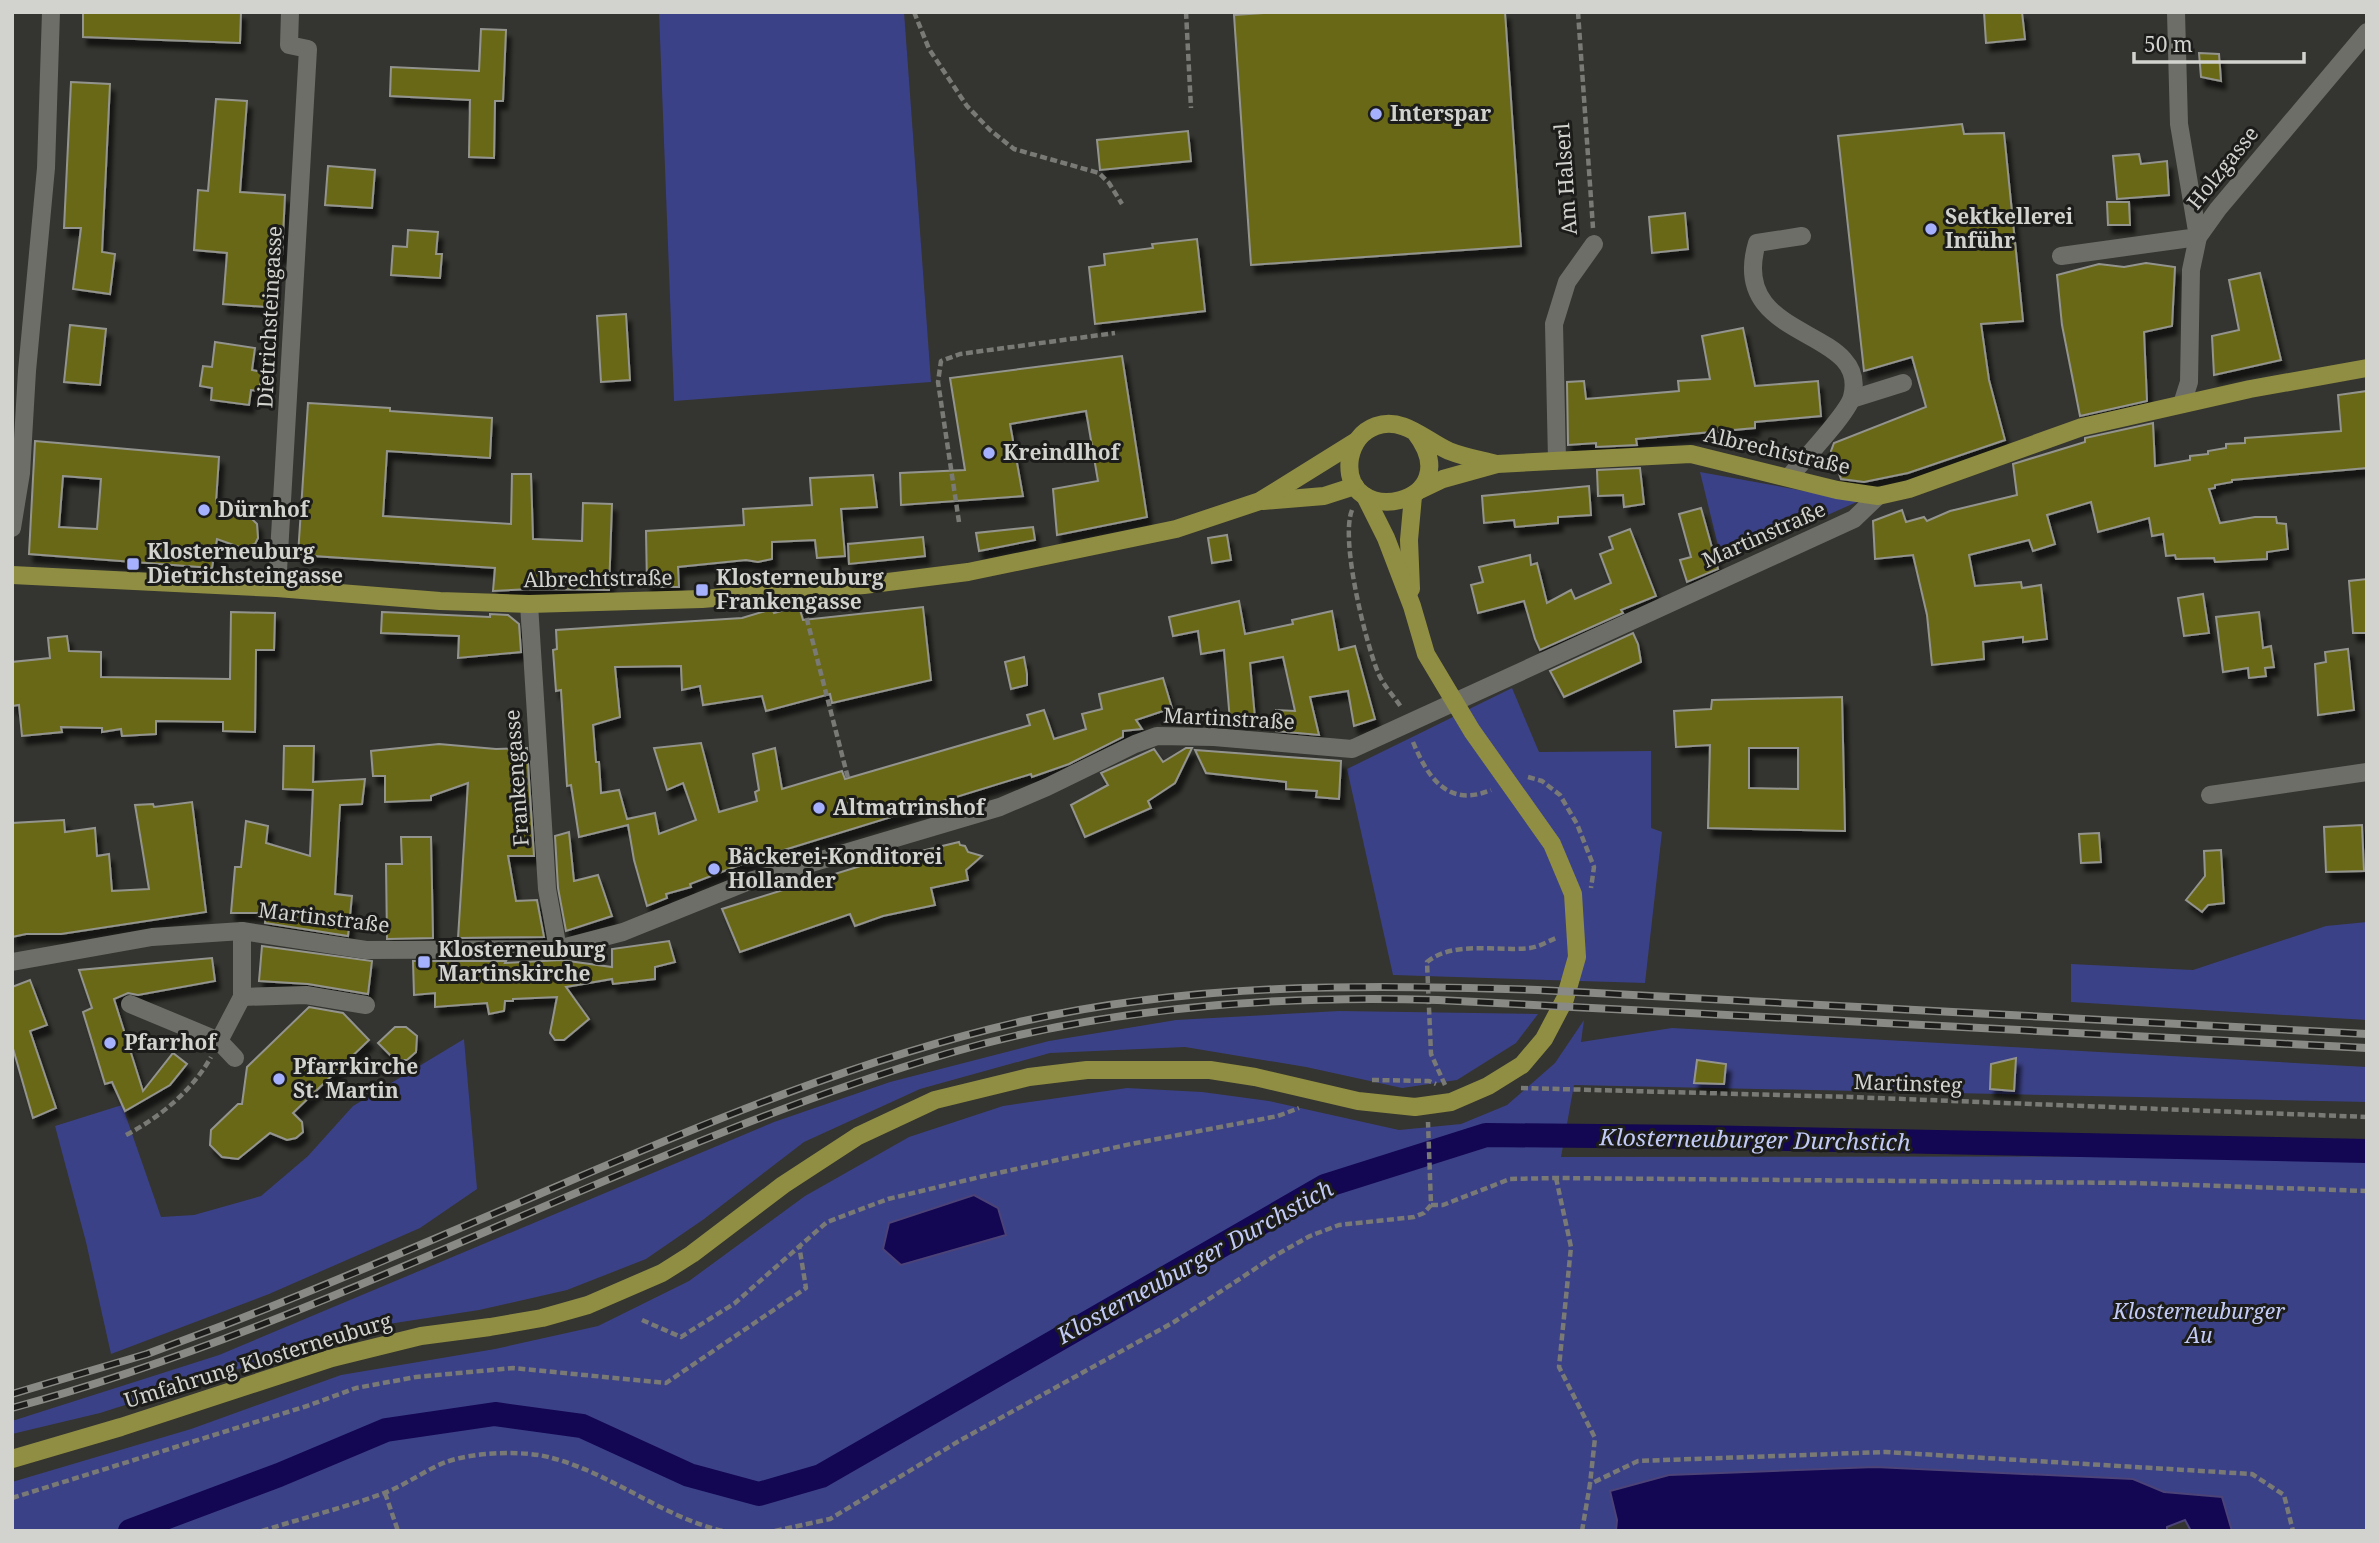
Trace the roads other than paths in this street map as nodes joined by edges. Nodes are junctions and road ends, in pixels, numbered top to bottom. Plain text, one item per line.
1 (51, 12) edge
2 (290, 12) edge
3 (2176, 12) edge
4 (2367, 33) edge
5 (1801, 236) dead end
6 (2198, 237) junction
7 (1594, 244) road end
8 (2062, 256) dead end
9 (2367, 368) edge
10 (1903, 383) dead end
11 (1852, 399) junction
12 (2182, 404) junction
13 (1415, 432) junction
14 (1355, 442) junction
15 (1557, 460) junction
16 (1497, 464) junction
17 (1789, 477) junction
18 (1360, 492) junction
19 (1417, 493) junction
20 (1878, 496) junction
21 (1259, 501) junction
22 (12, 528) edge
23 (12, 575) edge
24 (277, 588) junction
25 (529, 604) junction
26 (1412, 606) junction
27 (2367, 772) edge
28 (2210, 795) dead end
29 (242, 931) junction
30 (558, 949) junction
31 (12, 962) edge
32 (242, 997) junction
33 (130, 1004) dead end
34 (366, 1005) dead end
35 (219, 1041) junction
36 (235, 1058) dead end
37 (12, 1459) edge

1 - 22 street
2 - 24 street, Dietrichsteingasse
3 - 6 street
4 - 6 street, Holzgasse
5 - 11 street
6 - 8 street
6 - 12 street, Holzgasse
7 - 15 street, Am Halserl
9 - 12 main road, Martinstraße
10 - 11 street
11 - 17 street
12 - 20 main road, Martinstraße
13 - 14 main road
13 - 16 main road, Albrechtstraße
13 - 19 main road
14 - 18 main road
14 - 21 main road, Albrechtstraße
15 - 16 main road, Albrechtstraße
15 - 17 main road, Albrechtstraße
16 - 19 main road, Albrechtstraße
17 - 20 main road, Albrechtstraße
18 - 19 main road
18 - 21 main road, Albrechtstraße
18 - 26 main road, Umfahrung Klosterneuburg
19 - 26 main road, Umfahrung Klosterneuburg
20 - 30 street, Martinstraße
21 - 25 main road, Albrechtstraße
23 - 24 main road, Albrechtstraße
24 - 25 main road, Albrechtstraße
25 - 30 street, Frankengasse
26 - 37 main road, Umfahrung Klosterneuburg
27 - 28 street
29 - 30 street, Martinstraße
29 - 31 street, Martinstraße
29 - 32 street
32 - 34 street
32 - 35 street
33 - 35 street
35 - 36 street

